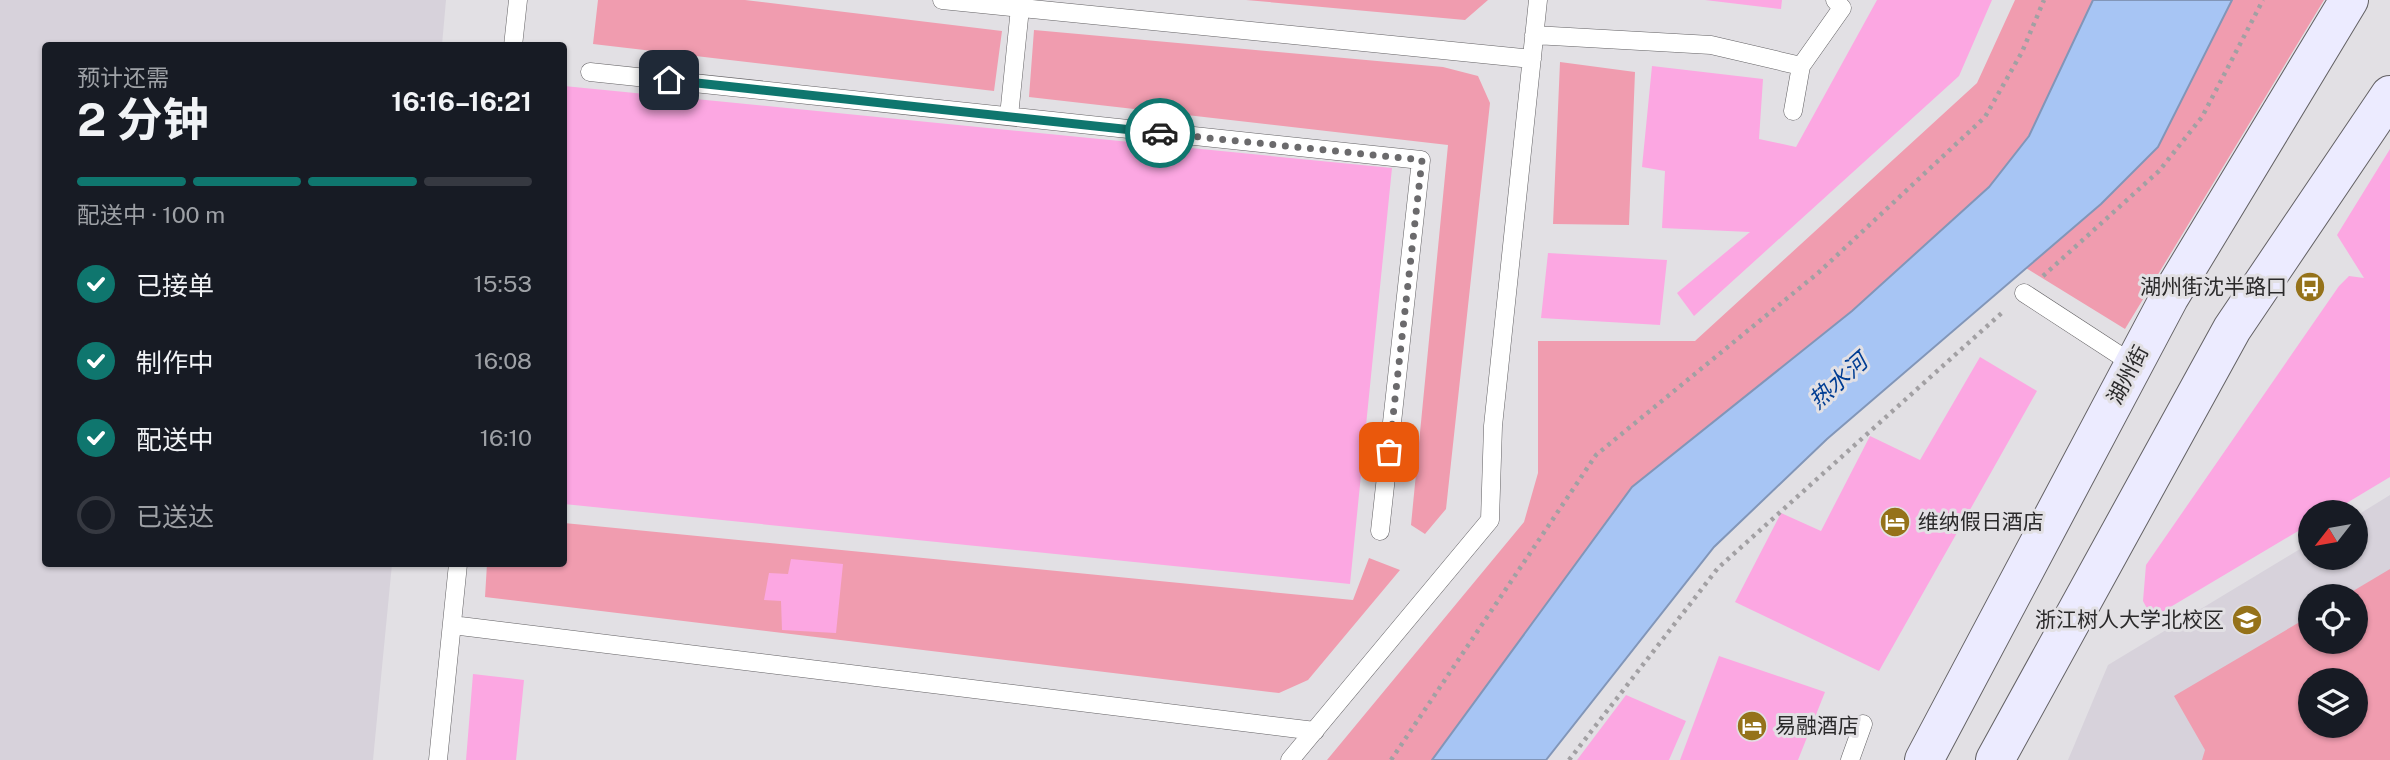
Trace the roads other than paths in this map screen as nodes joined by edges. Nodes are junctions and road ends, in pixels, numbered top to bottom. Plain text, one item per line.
1 (517, 0) edge
2 (942, 0) edge
3 (1538, 0) edge
4 (1835, 0) edge
5 (2349, 0) edge
6 (1020, 8) junction
7 (1534, 35) junction
8 (513, 42) edge
9 (1532, 59) junction
10 (1801, 66) junction
11 (590, 72) dead end
12 (2390, 95) edge
13 (1793, 111) dead end
14 (1009, 116) junction
15 (2024, 293) road end
16 (2133, 365) junction
17 (1380, 531) dead end
18 (458, 567) edge
19 (452, 625) junction
20 (1863, 724) dead end
21 (1315, 731) junction
22 (438, 760) edge
23 (1290, 760) edge
24 (1850, 760) edge
25 (1924, 760) edge
26 (1995, 760) edge

1 - 8 lane
2 - 6 lane
3 - 7 lane
4 - 10 lane
5 - 16 main road, 湖州街
6 - 9 lane
6 - 14 lane
7 - 9 lane
7 - 10 lane
9 - 21 lane
10 - 13 lane
11 - 14 lane
12 - 26 main road
14 - 17 lane
15 - 16 lane
16 - 25 main road, 湖州街
18 - 19 lane
19 - 21 lane
19 - 22 lane
20 - 24 lane
21 - 23 lane

